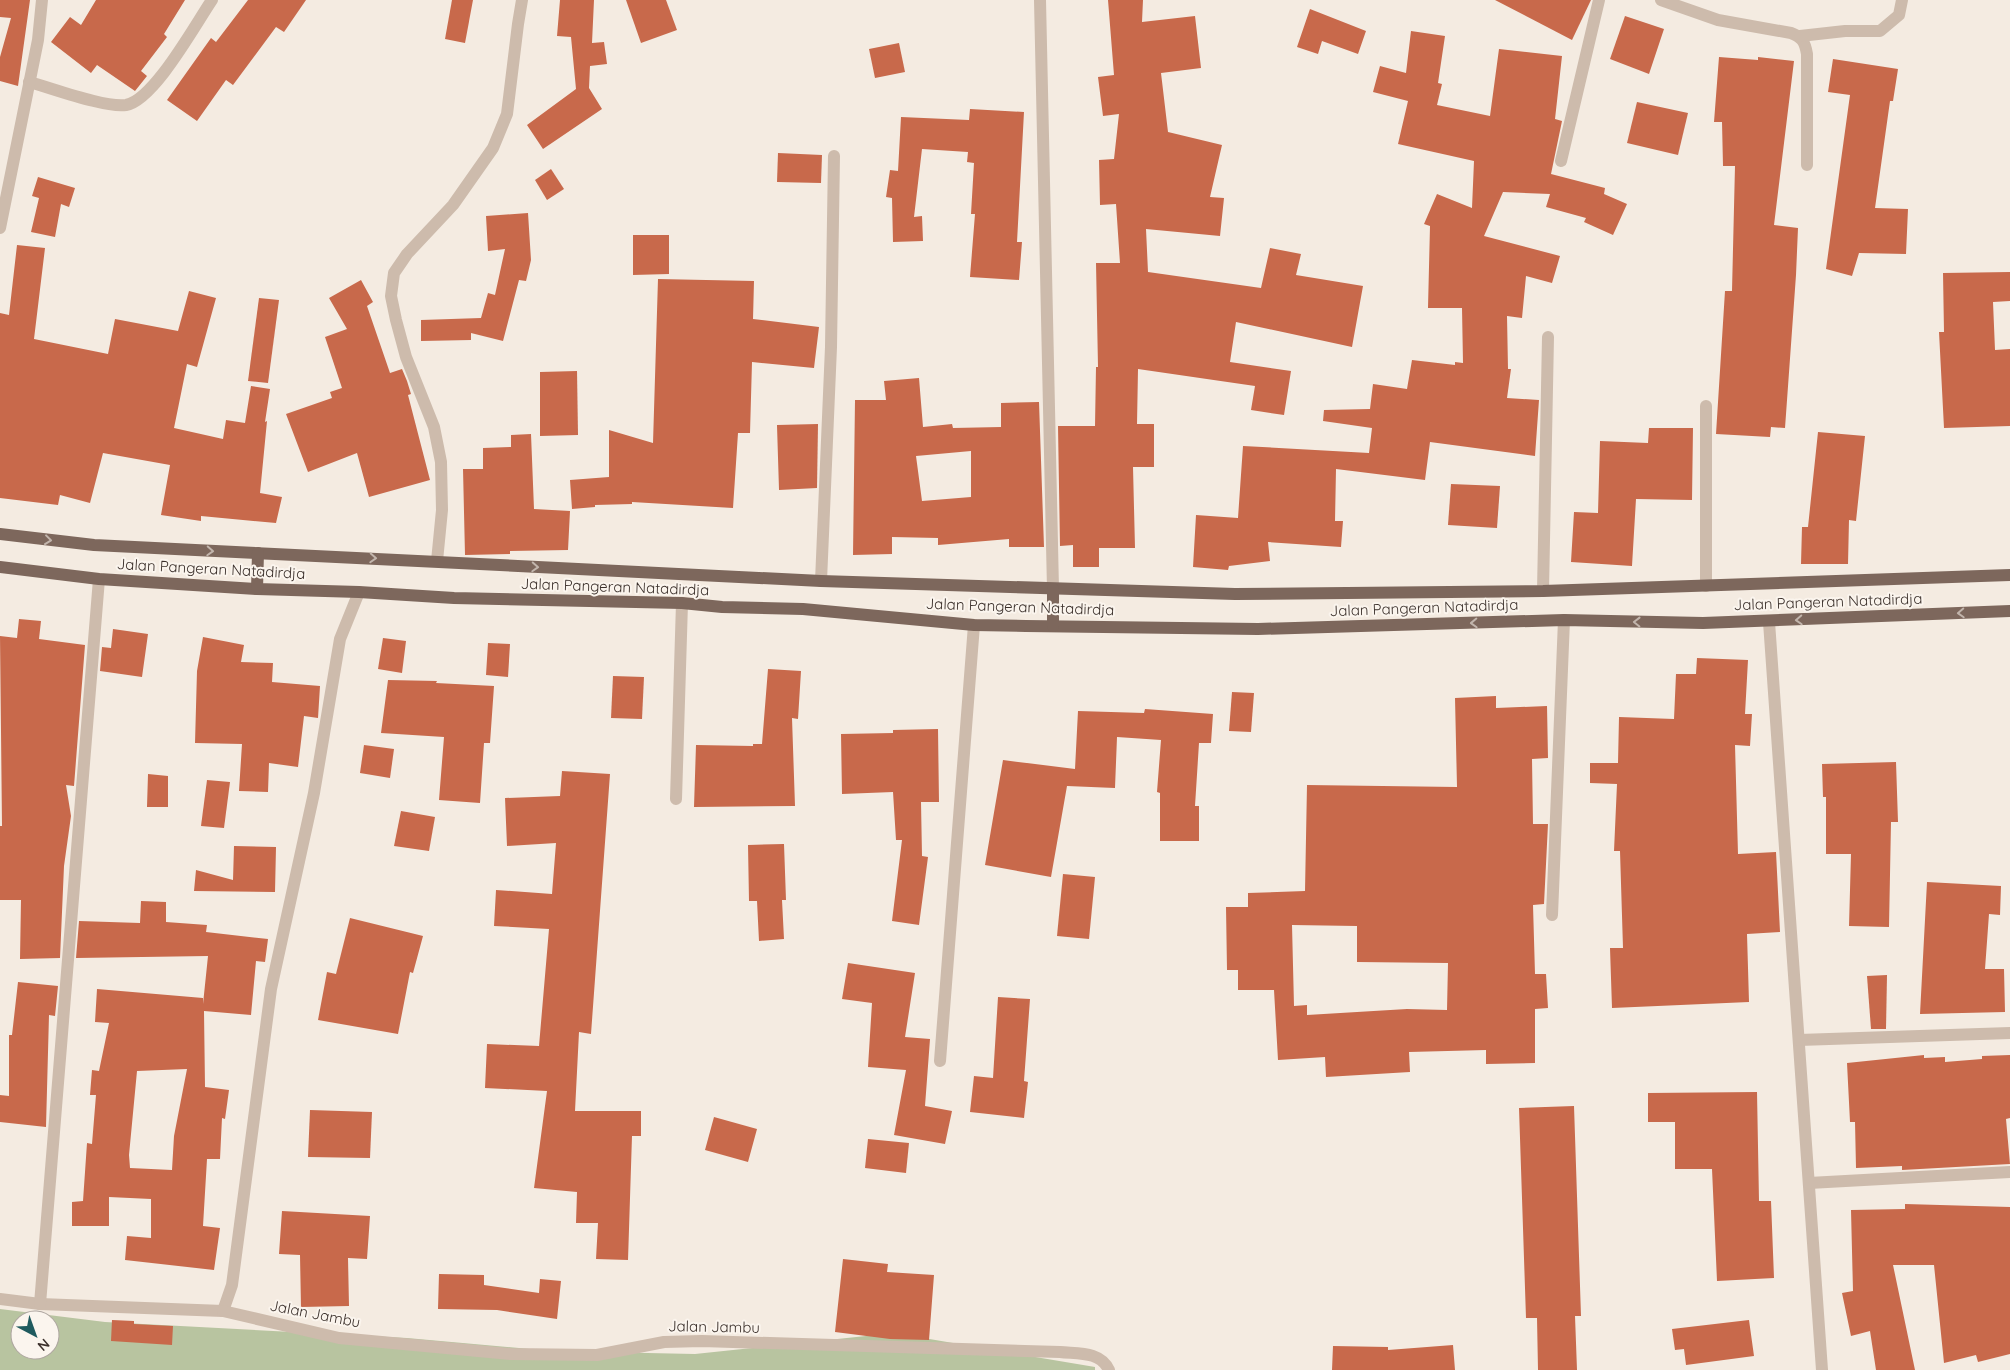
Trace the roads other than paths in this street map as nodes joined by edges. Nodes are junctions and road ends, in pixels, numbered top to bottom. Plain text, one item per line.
1 (212, 0) edge
2 (522, 0) edge
3 (1040, 0) edge
4 (1599, 0) edge
5 (1661, 0) edge
6 (1902, 0) edge
7 (43, 1) edge
8 (1800, 36) junction
9 (29, 82) junction
10 (834, 156) dead end
11 (1562, 161) dead end
12 (1807, 165) dead end
13 (0, 228) edge
14 (1548, 337) dead end
15 (1706, 406) dead end
16 (0, 534) edge
17 (258, 553) junction
18 (437, 562) junction
19 (0, 567) edge
20 (2010, 575) edge
21 (99, 579) junction
22 (821, 581) junction
23 (1706, 586) junction
24 (257, 589) junction
25 (1053, 589) junction
26 (1543, 591) junction
27 (359, 592) junction
28 (682, 604) junction
29 (2010, 611) edge
30 (1564, 620) junction
31 (1769, 622) junction
32 (974, 625) junction
33 (1053, 626) junction
34 (676, 799) dead end
35 (1552, 916) dead end
36 (2010, 1033) edge
37 (1798, 1040) junction
38 (940, 1061) dead end
39 (2010, 1172) edge
40 (1809, 1183) junction
41 (0, 1299) edge
42 (40, 1304) junction
43 (223, 1311) junction
44 (1109, 1370) edge
45 (1822, 1370) edge

1 - 9 street
2 - 18 street
3 - 25 street
4 - 11 street
5 - 8 street
6 - 8 street
7 - 9 street
8 - 12 street
9 - 13 street
10 - 22 street
14 - 26 street
15 - 23 street
16 -> 17 main road, Jalan Pangeran Natadirdja
17 -> 18 main road, Jalan Pangeran Natadirdja
17 - 24 main road
18 -> 22 main road, Jalan Pangeran Natadirdja
19 - 21 main road, Jalan Pangeran Natadirdja
20 - 23 main road, Jalan Pangeran Natadirdja
21 - 24 main road, Jalan Pangeran Natadirdja
21 - 42 street
22 - 25 main road, Jalan Pangeran Natadirdja
23 - 26 main road, Jalan Pangeran Natadirdja
24 - 27 main road, Jalan Pangeran Natadirdja
25 - 26 main road, Jalan Pangeran Natadirdja
25 - 33 main road
27 - 28 main road, Jalan Pangeran Natadirdja
27 - 43 street
28 - 32 main road, Jalan Pangeran Natadirdja
28 - 34 street
29 -> 31 main road, Jalan Pangeran Natadirdja
31 -> 30 main road, Jalan Pangeran Natadirdja
30 -> 33 main road, Jalan Pangeran Natadirdja
30 - 35 street
31 - 37 street
32 - 33 main road, Jalan Pangeran Natadirdja
32 - 38 street
36 - 37 street
37 - 40 street
39 - 40 street
40 - 45 street
41 - 42 street, Jalan Jambu
42 - 43 street, Jalan Jambu
43 - 44 street, Jalan Jambu

